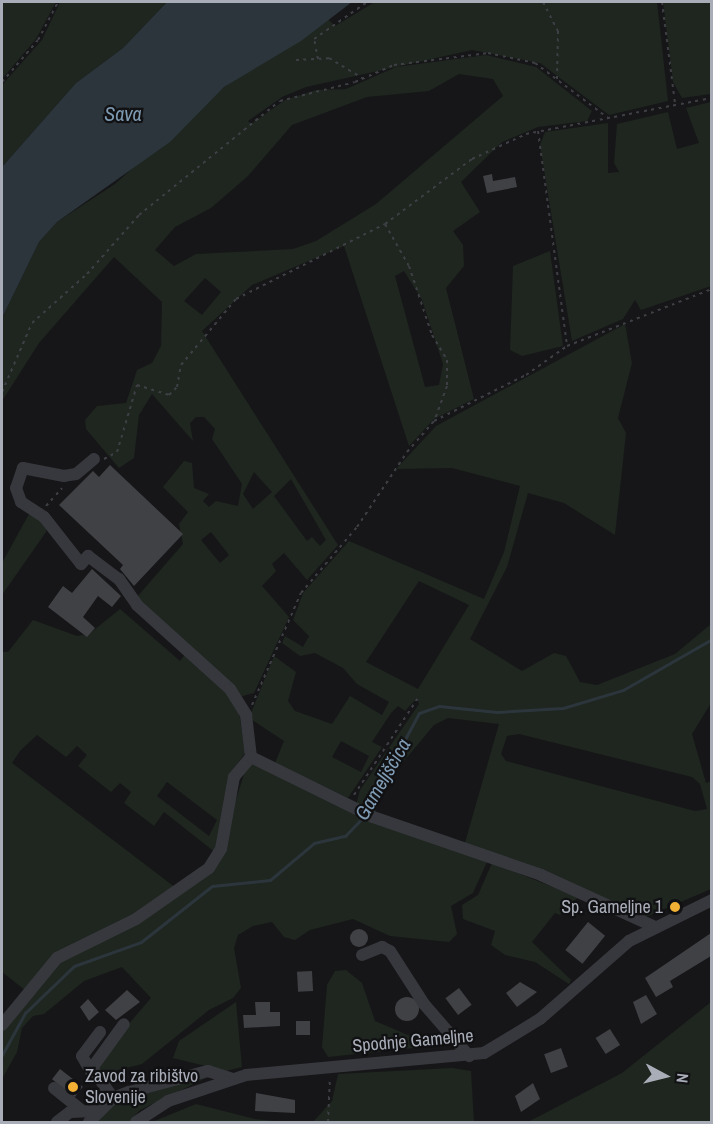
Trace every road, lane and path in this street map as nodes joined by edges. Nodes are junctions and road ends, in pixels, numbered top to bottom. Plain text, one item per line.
1 (58, 2) edge
2 (367, 2) edge
3 (543, 2) edge
4 (662, 2) edge
5 (318, 59) junction
6 (296, 60) dead end
7 (362, 78) junction
8 (557, 79) junction
9 (2, 82) edge
10 (711, 98) edge
11 (675, 103) junction
12 (611, 119) junction
13 (538, 131) junction
14 (385, 224) junction
15 (711, 289) edge
16 (567, 346) junction
17 (2, 392) edge
18 (434, 421) junction
19 (94, 459) joint
20 (76, 474) junction
21 (39, 512) junction
22 (418, 698) dead end
23 (246, 715) junction
24 (251, 757) junction
25 (353, 808) junction
26 (711, 900) edge
27 (652, 926) junction
28 (362, 955) dead end
29 (124, 1024) dead end
30 (2, 1025) edge
31 (100, 1032) dead end
32 (469, 1056) junction
33 (330, 1066) junction
34 (94, 1076) junction
35 (233, 1079) junction
36 (54, 1088) dead end
37 (113, 1098) junction
38 (82, 1111) junction
39 (93, 1117) edge
40 (139, 1120) edge
41 (57, 1122) edge
42 (328, 1122) edge

1 - 9 path
2 - 5 path
3 - 8 path
4 - 11 path
5 - 6 path
5 - 7 path
7 - 8 path
7 - 17 path
8 - 12 path
10 - 11 path
11 - 12 path
12 - 13 path
13 - 14 path
13 - 16 path
14 - 18 path
14 - 19 path
15 - 16 path
16 - 18 path
18 - 23 path
19 - 20 street
20 - 21 path
20 - 21 street
21 - 23 street
22 - 25 path
23 - 24 street
24 - 25 street
24 - 30 street
25 - 27 street
26 - 27 street, Spodnje Gameljne
27 - 32 street, Spodnje Gameljne
28 - 32 street
29 - 34 street
31 - 34 street
32 - 33 street, Spodnje Gameljne
33 - 35 street, Spodnje Gameljne
33 - 42 path
34 - 37 street
35 - 37 street
35 - 40 street, Spodnje Gameljne
36 - 38 street
37 - 39 street
38 - 39 street
38 - 41 street

